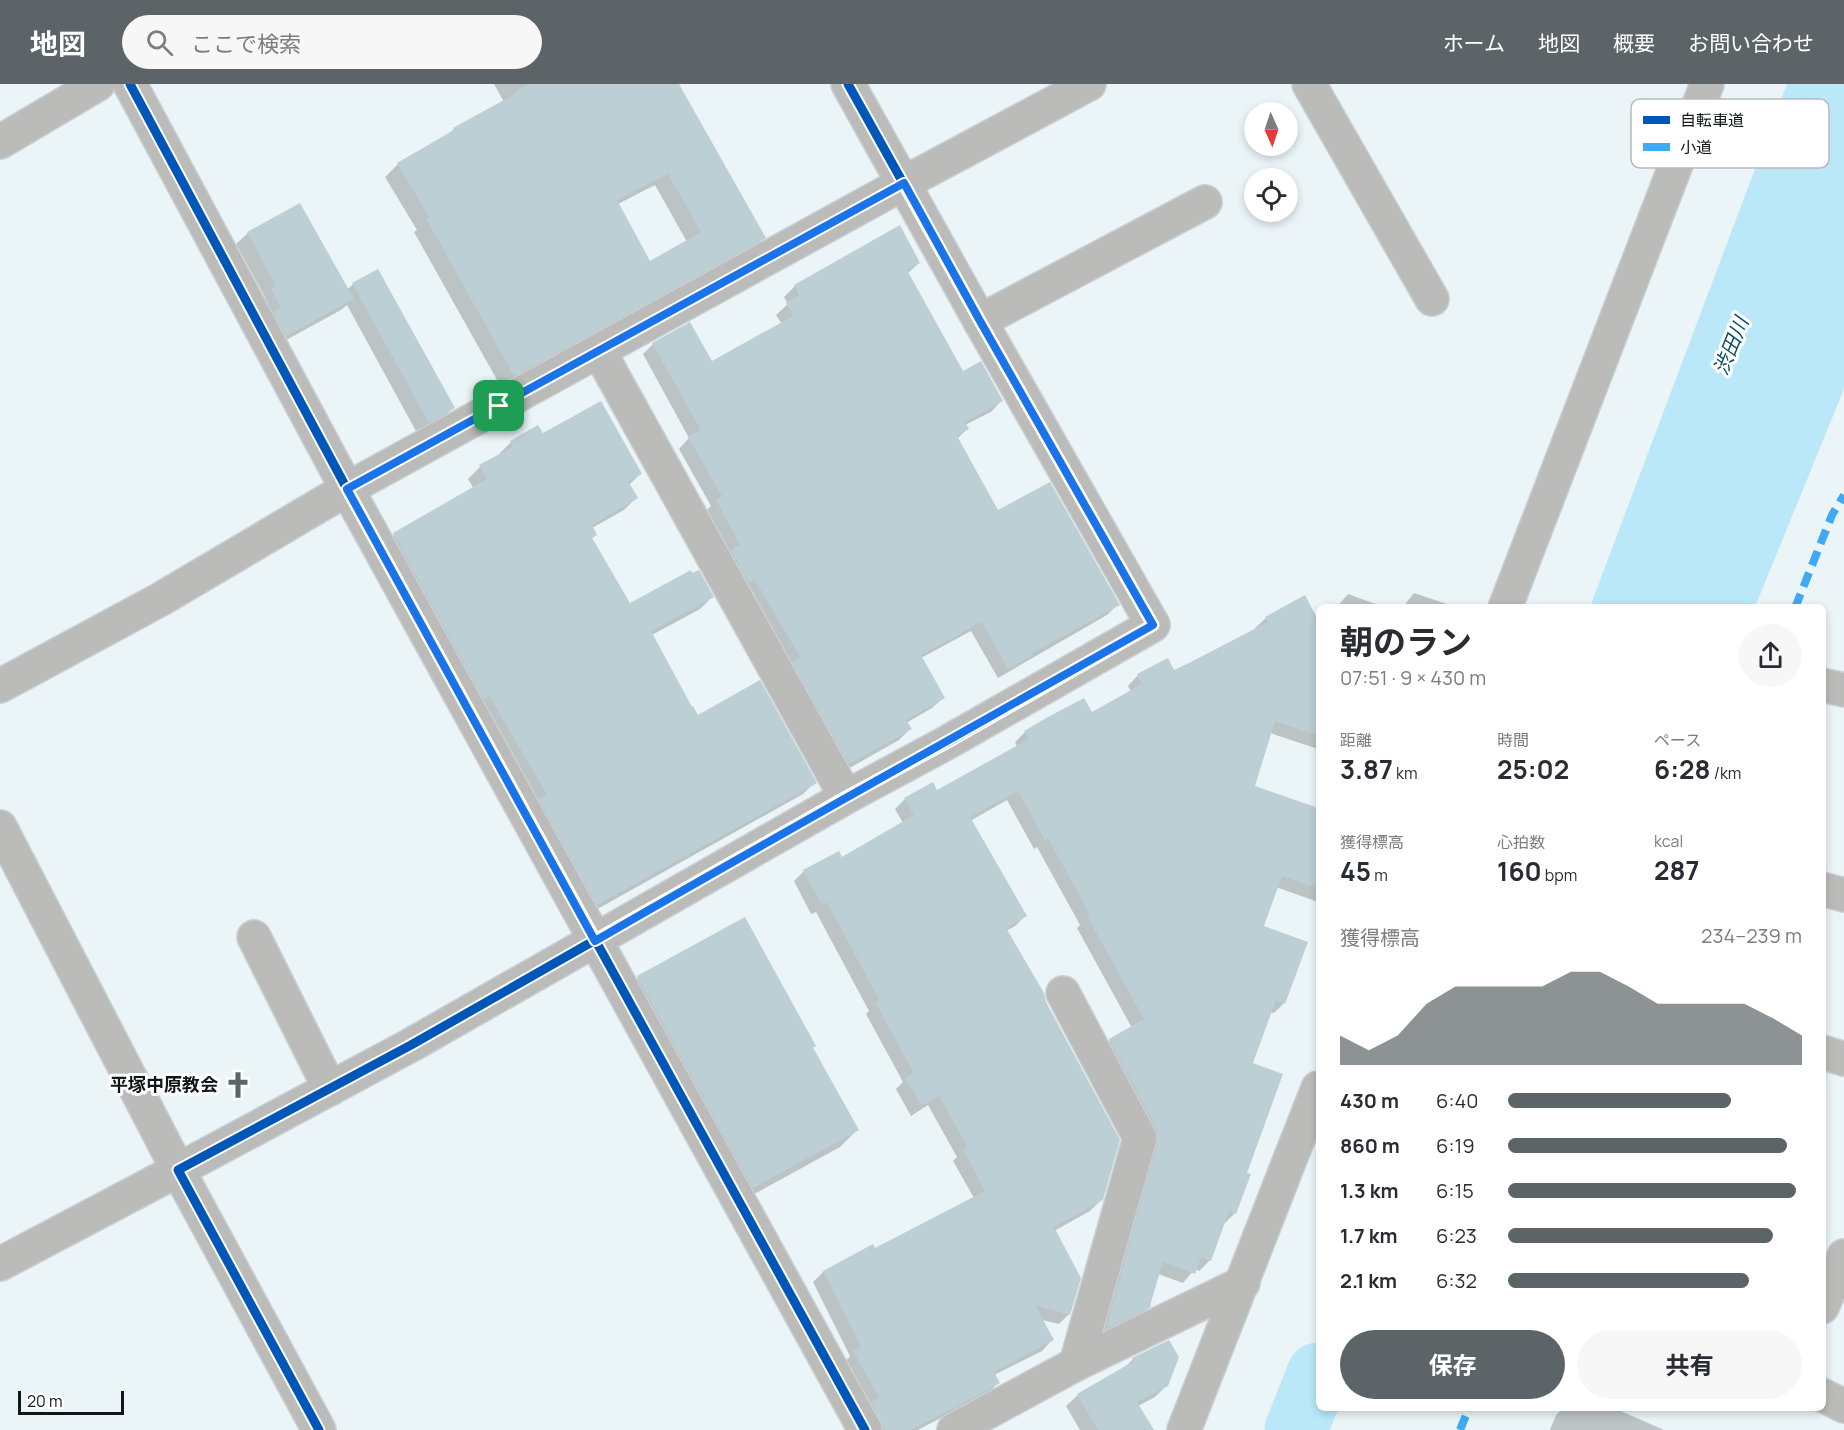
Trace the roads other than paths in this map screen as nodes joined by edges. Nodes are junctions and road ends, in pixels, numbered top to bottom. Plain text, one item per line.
1 (98, 84) edge
2 (130, 84) edge
3 (848, 84) edge
4 (1089, 84) edge
5 (1310, 84) edge
6 (1707, 84) edge
7 (1701, 99) edge
8 (0, 142) edge
9 (1675, 168) edge
10 (904, 183) junction
11 (1205, 202) dead end
12 (1432, 299) dead end
13 (980, 321) junction
14 (599, 351) junction
15 (347, 489) junction
16 (1507, 604) edge
17 (0, 686) edge
18 (1826, 686) edge
19 (1844, 690) edge
20 (846, 796) junction
21 (0, 827) edge
22 (1826, 890) edge
23 (1844, 895) edge
24 (254, 937) dead end
25 (595, 941) junction
26 (1063, 993) dead end
27 (1826, 1053) edge
28 (1844, 1059) edge
29 (330, 1089) junction
30 (1316, 1093) edge
31 (178, 1170) junction
32 (1844, 1256) edge
33 (0, 1264) edge
34 (1243, 1283) junction
35 (1826, 1298) edge
36 (1076, 1364) junction
37 (1826, 1397) edge
38 (1844, 1406) edge
39 (319, 1430) edge
40 (865, 1430) edge
41 (954, 1430) edge
42 (1184, 1430) edge

1 - 8 street
2 - 15 street
3 - 10 street
4 - 10 street
5 - 12 street
6 - 7 street
9 - 16 street
10 - 13 street
10 - 14 street
11 - 13 street
13 - 20 street
14 - 15 street
14 - 20 street
15 - 17 street
15 - 25 street
18 - 19 street
20 - 25 street
21 - 31 street
22 - 23 street
24 - 29 street
25 - 29 street
25 - 40 street
26 - 36 street
27 - 28 street
29 - 31 street
30 - 34 street
31 - 33 street
31 - 39 street
32 - 35 street
34 - 36 street
34 - 42 street
36 - 41 street
37 - 38 street

